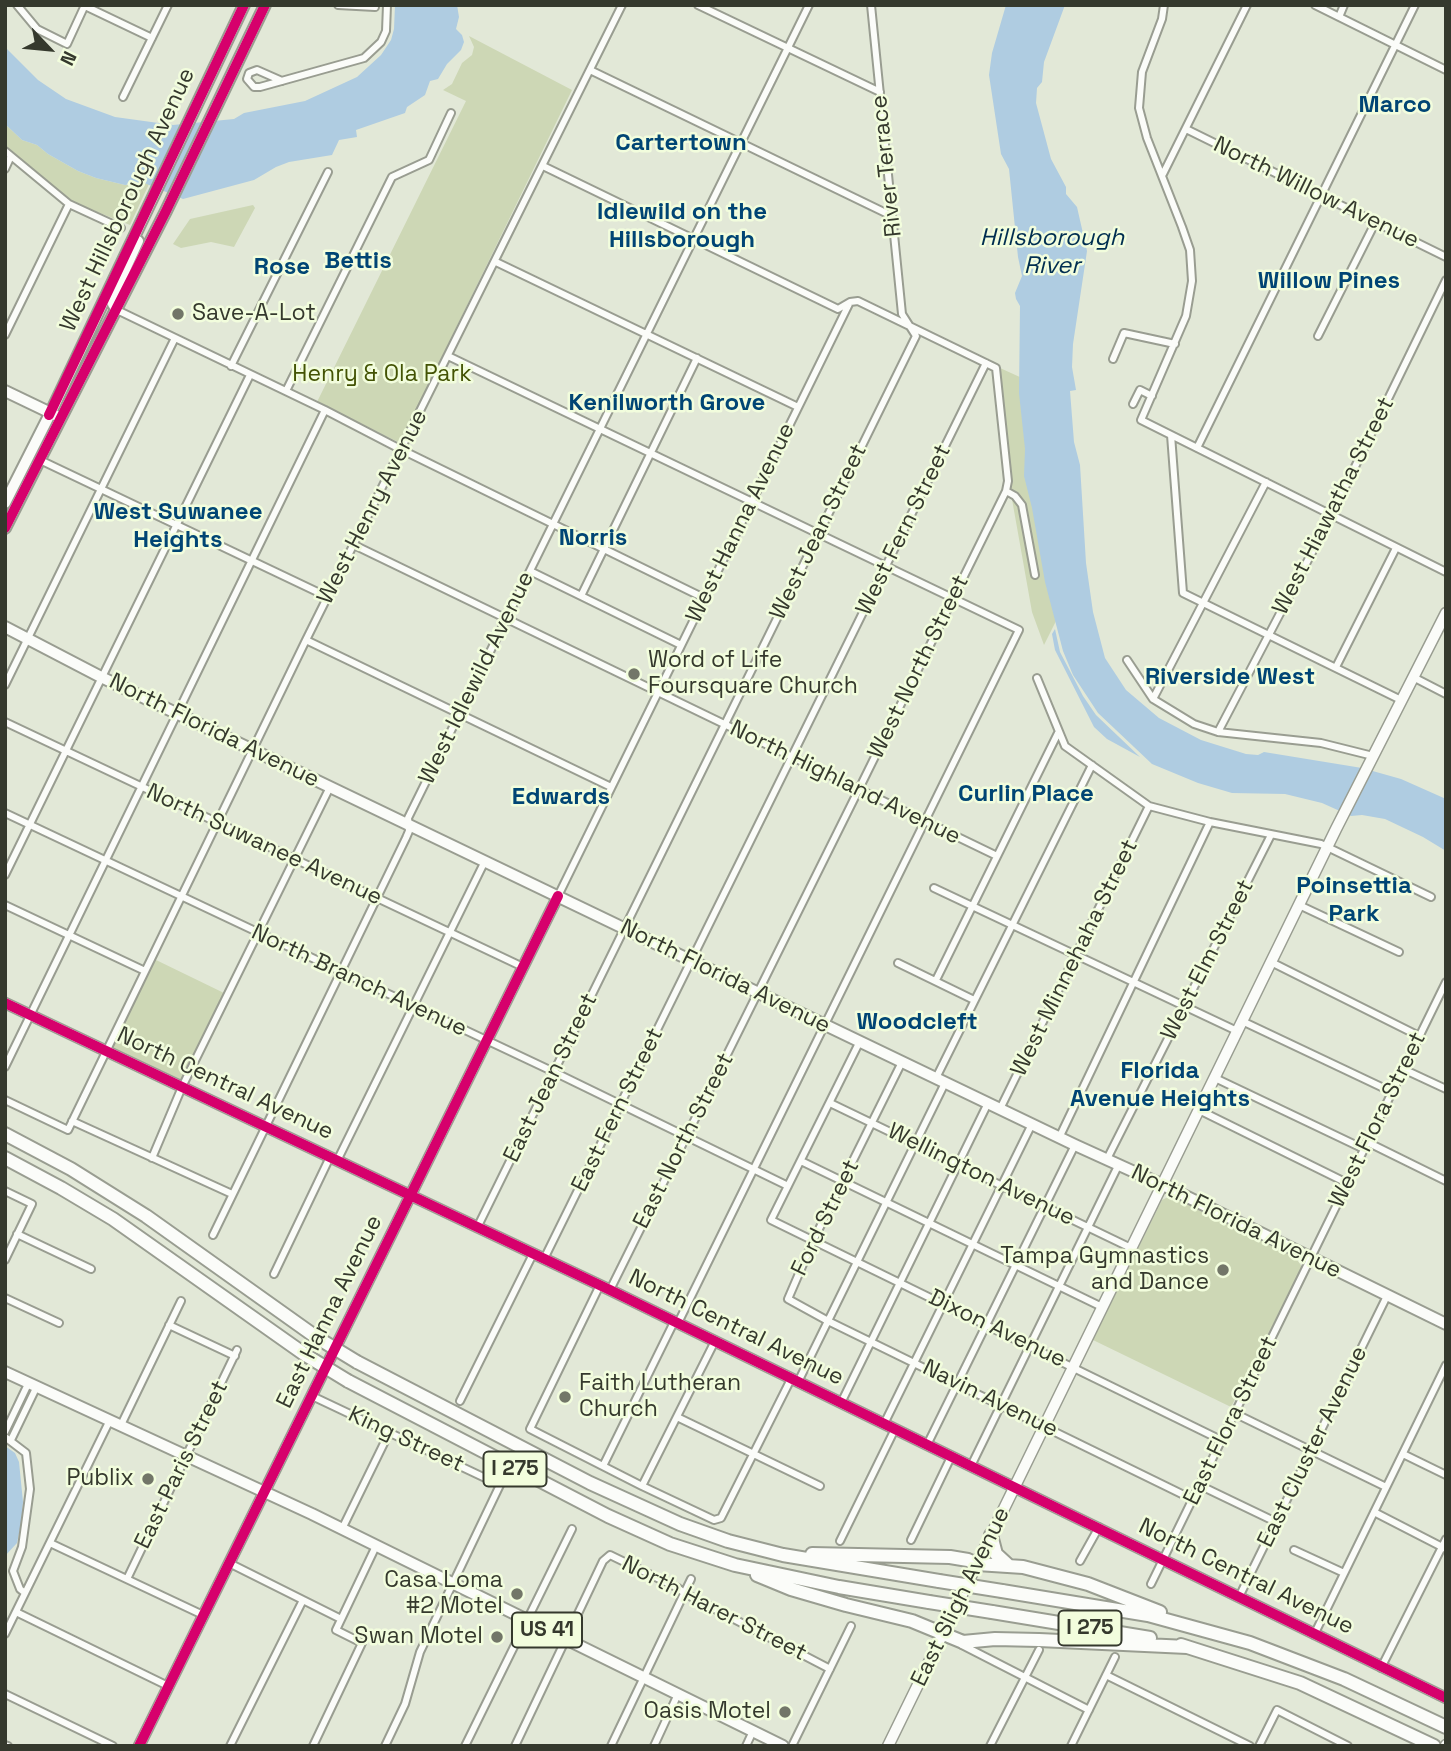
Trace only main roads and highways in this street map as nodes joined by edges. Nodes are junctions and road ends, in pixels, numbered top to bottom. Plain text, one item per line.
1 (244, 5) edge
2 (265, 5) edge
3 (139, 223) junction
4 (117, 310) junction
5 (95, 318) junction
6 (76, 387) junction
7 (5, 391) edge
8 (56, 415) junction
9 (27, 459) junction
10 (33, 474) junction
11 (6, 500) edge
12 (5, 528) edge
13 (5, 627) edge
14 (5, 1134) edge
15 (5, 1158) edge
16 (1446, 1324) edge
17 (5, 1372) edge
18 (991, 1535) road end
19 (783, 1555) junction
20 (735, 1565) junction
21 (1009, 1565) junction
22 (1186, 1624) junction
23 (1187, 1647) junction
24 (1440, 1725) edge
25 (1429, 1744) edge
26 (783, 1746) edge

1 - 3 main road, West Hillsborough Avenue
2 - 4 main road, West Hillsborough Avenue
3 - 4 main road
3 - 5 main road, West Hillsborough Avenue
4 - 6 main road, West Hillsborough Avenue
5 - 6 main road
5 - 8 main road, West Hillsborough Avenue
6 - 8 main road, West Hillsborough Avenue
7 - 8 main road
8 - 9 main road, West Hillsborough Avenue
8 - 10 main road, West Hillsborough Avenue
9 - 10 main road
9 - 11 main road, West Hillsborough Avenue
10 - 12 main road, West Hillsborough Avenue
13 - 16 main road, North Florida Avenue
14 - 19 highway, I 275, bridge
15 - 20 highway, I 275, bridge
17 - 26 main road, US 41
18 - 21 highway
19 - 21 highway
19 - 22 highway, I 275, bridge
20 - 23 highway, I 275, bridge
20 - 23 highway
21 - 22 highway
22 - 24 highway, I 275
23 - 25 highway, I 275

